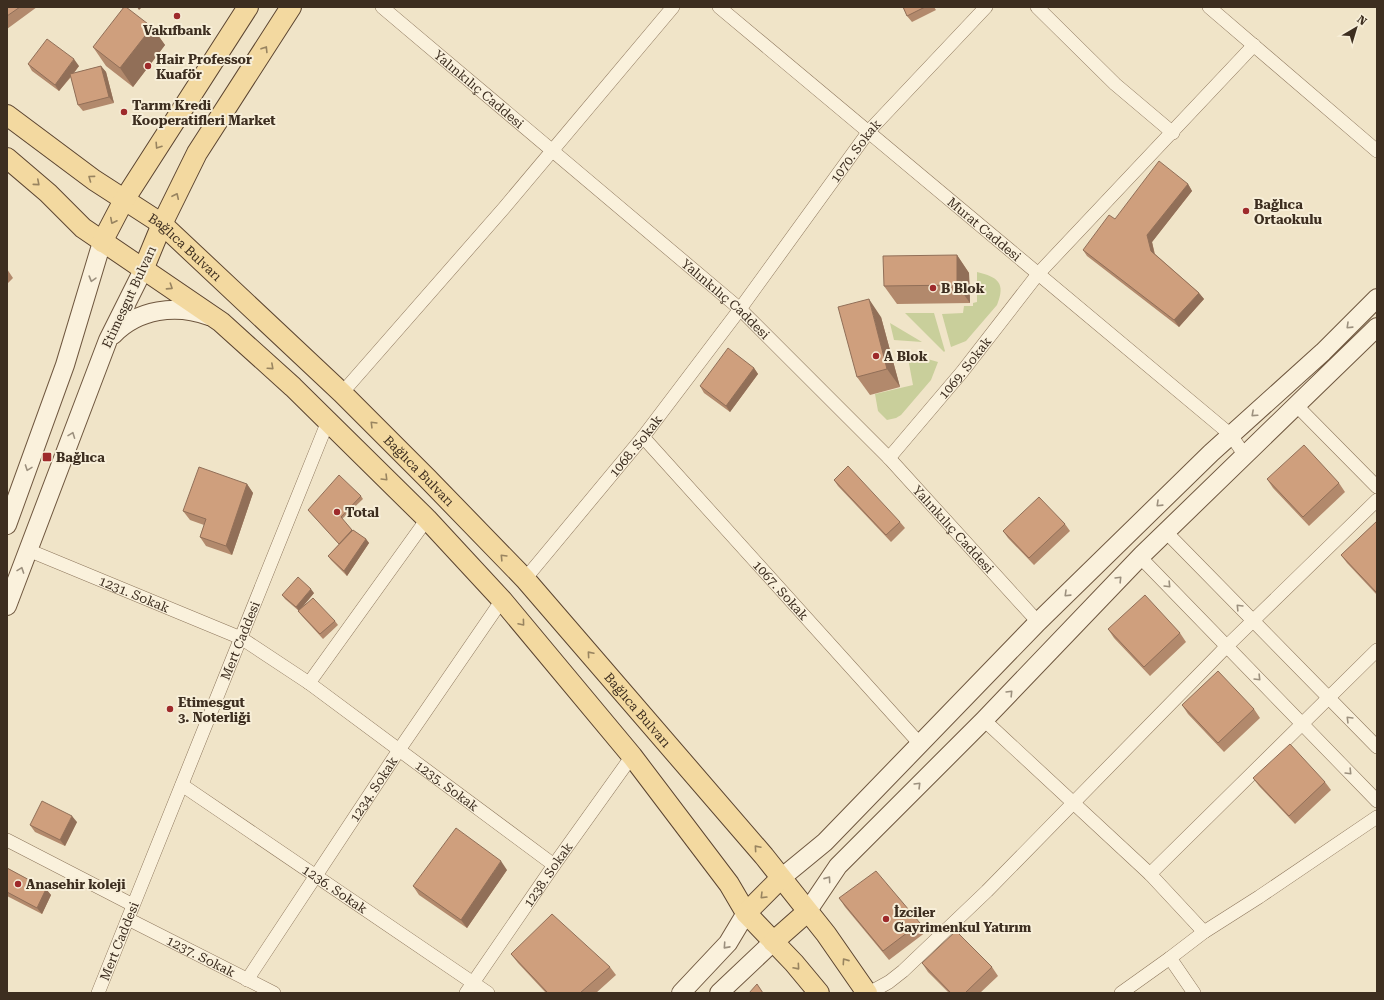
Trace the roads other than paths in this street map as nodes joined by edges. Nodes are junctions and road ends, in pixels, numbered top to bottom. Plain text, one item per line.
1 (248, 7) edge
2 (291, 7) edge
3 (382, 7) edge
4 (673, 7) edge
5 (719, 7) edge
6 (986, 7) edge
7 (1038, 7) edge
8 (1209, 7) edge
9 (1254, 45) junction
10 (7, 115) edge
11 (869, 131) junction
12 (1173, 133) junction
13 (553, 150) junction
14 (1377, 151) edge
15 (7, 158) edge
16 (124, 200) junction
17 (162, 224) junction
18 (102, 242) junction
19 (143, 270) junction
20 (1038, 274) junction
21 (1377, 298) edge
22 (740, 309) junction
23 (221, 322) junction
24 (1377, 327) edge
25 (108, 340) junction
26 (342, 393) junction
27 (1296, 405) junction
28 (328, 421) junction
29 (1231, 435) junction
30 (643, 437) junction
31 (1245, 456) junction
32 (889, 458) junction
33 (1377, 487) edge
34 (1377, 500) edge
35 (427, 520) junction
36 (7, 525) edge
37 (1166, 532) junction
38 (28, 550) junction
39 (1140, 557) junction
40 (525, 579) junction
41 (502, 600) junction
42 (7, 606) edge
43 (1253, 621) junction
44 (1038, 622) junction
45 (241, 638) junction
46 (1228, 646) junction
47 (1377, 650) edge
48 (310, 683) junction
49 (1328, 698) junction
50 (984, 720) junction
51 (1302, 723) junction
52 (920, 744) junction
53 (1377, 747) edge
54 (400, 750) junction
55 (632, 756) junction
56 (182, 785) junction
57 (1377, 801) edge
58 (1073, 802) junction
59 (1377, 817) edge
60 (7, 840) edge
61 (554, 865) junction
62 (1150, 874) junction
63 (316, 876) junction
64 (780, 879) junction
65 (133, 906) junction
66 (807, 912) junction
67 (746, 913) junction
68 (128, 919) junction
69 (1204, 932) junction
70 (773, 942) junction
71 (1170, 958) junction
72 (248, 980) junction
73 (474, 982) junction
74 (98, 993) edge
75 (274, 993) edge
76 (466, 993) edge
77 (488, 993) edge
78 (682, 993) edge
79 (719, 993) edge
80 (819, 993) edge
81 (868, 993) edge
82 (1121, 993) edge
83 (1194, 993) edge

1 -> 16 main road
17 -> 2 main road, Etimesgut Bulvarı
3 - 13 street, Yalınkılıç Caddesi
4 - 13 street
5 - 11 street, Murat Caddesi
6 - 11 street, 1070. Sokak
7 - 12 street
8 - 9 street
9 - 12 street, 1069. Sokak
9 - 14 street
16 -> 10 main road, Bağlıca Bulvarı
11 - 20 street, Murat Caddesi
11 - 22 street, 1070. Sokak
12 - 20 street, 1069. Sokak
13 - 22 street, Yalınkılıç Caddesi
13 - 26 street
15 -> 18 main road
16 - 17 main road, Bağlıca Bulvarı
16 -> 18 main road
17 - 19 main road, Etimesgut Bulvarı
17 - 26 main road, Bağlıca Bulvarı
18 - 19 main road
18 -> 36 main road
19 -> 23 main road
19 - 25 main road, Etimesgut Bulvarı
20 - 29 street, Murat Caddesi
20 - 32 street, 1069. Sokak
21 -> 29 main road
22 - 30 street, 1068. Sokak
22 - 32 street, Yalınkılıç Caddesi
23 - 25 main road
23 -> 28 main road
24 - 27 main road
38 -> 25 main road, Etimesgut Bulvarı
40 -> 26 main road, Bağlıca Bulvarı
27 - 31 main road
27 - 33 street
28 -> 35 main road
28 - 45 street, Mert Caddesi
29 - 31 street, Murat Caddesi
29 -> 44 main road
30 - 40 street, 1068. Sokak
30 - 52 street, 1067. Sokak
31 - 37 main road
32 - 44 street, Yalınkılıç Caddesi
34 - 43 street
35 - 41 main road
35 - 48 street
37 - 39 main road
43 -> 37 street
42 -> 38 main road, Etimesgut Bulvarı
38 - 45 street, 1231. Sokak
39 -> 46 street
50 -> 39 main road
64 -> 40 main road, Bağlıca Bulvarı
41 - 54 street, 1234. Sokak
41 -> 55 main road
43 - 46 street
43 - 49 street
44 - 52 main road
45 - 48 street, 1235. Sokak
45 - 56 street, Mert Caddesi
46 -> 51 street
46 - 58 street
47 - 49 street
48 - 54 street, 1235. Sokak
49 - 51 street
53 -> 49 street
50 - 58 street
66 -> 50 main road
51 -> 57 street
51 - 62 street
52 - 64 main road
54 - 61 street, 1235. Sokak
54 - 63 street, 1234. Sokak
55 - 61 street, 1238. Sokak
55 - 67 main road
56 - 63 street, 1236. Sokak
56 - 65 street, Mert Caddesi
58 - 62 street
58 - 81 street
59 - 69 street
60 - 65 street
61 - 73 street, 1238. Sokak
62 - 69 street
63 - 72 street, 1234. Sokak
63 - 73 street, 1236. Sokak
64 - 66 main road, Bağlıca Bulvarı
64 -> 67 main road
65 - 68 street, Mert Caddesi
66 - 70 main road
81 -> 66 main road
67 - 70 main road
67 -> 78 main road
68 - 72 street, 1237. Sokak
68 - 74 street, Mert Caddesi
69 - 71 street
70 - 79 main road
70 -> 80 main road
71 - 82 street
71 - 83 street
72 - 75 street, 1237. Sokak
73 - 76 street, 1238. Sokak
73 - 77 street, 1236. Sokak

